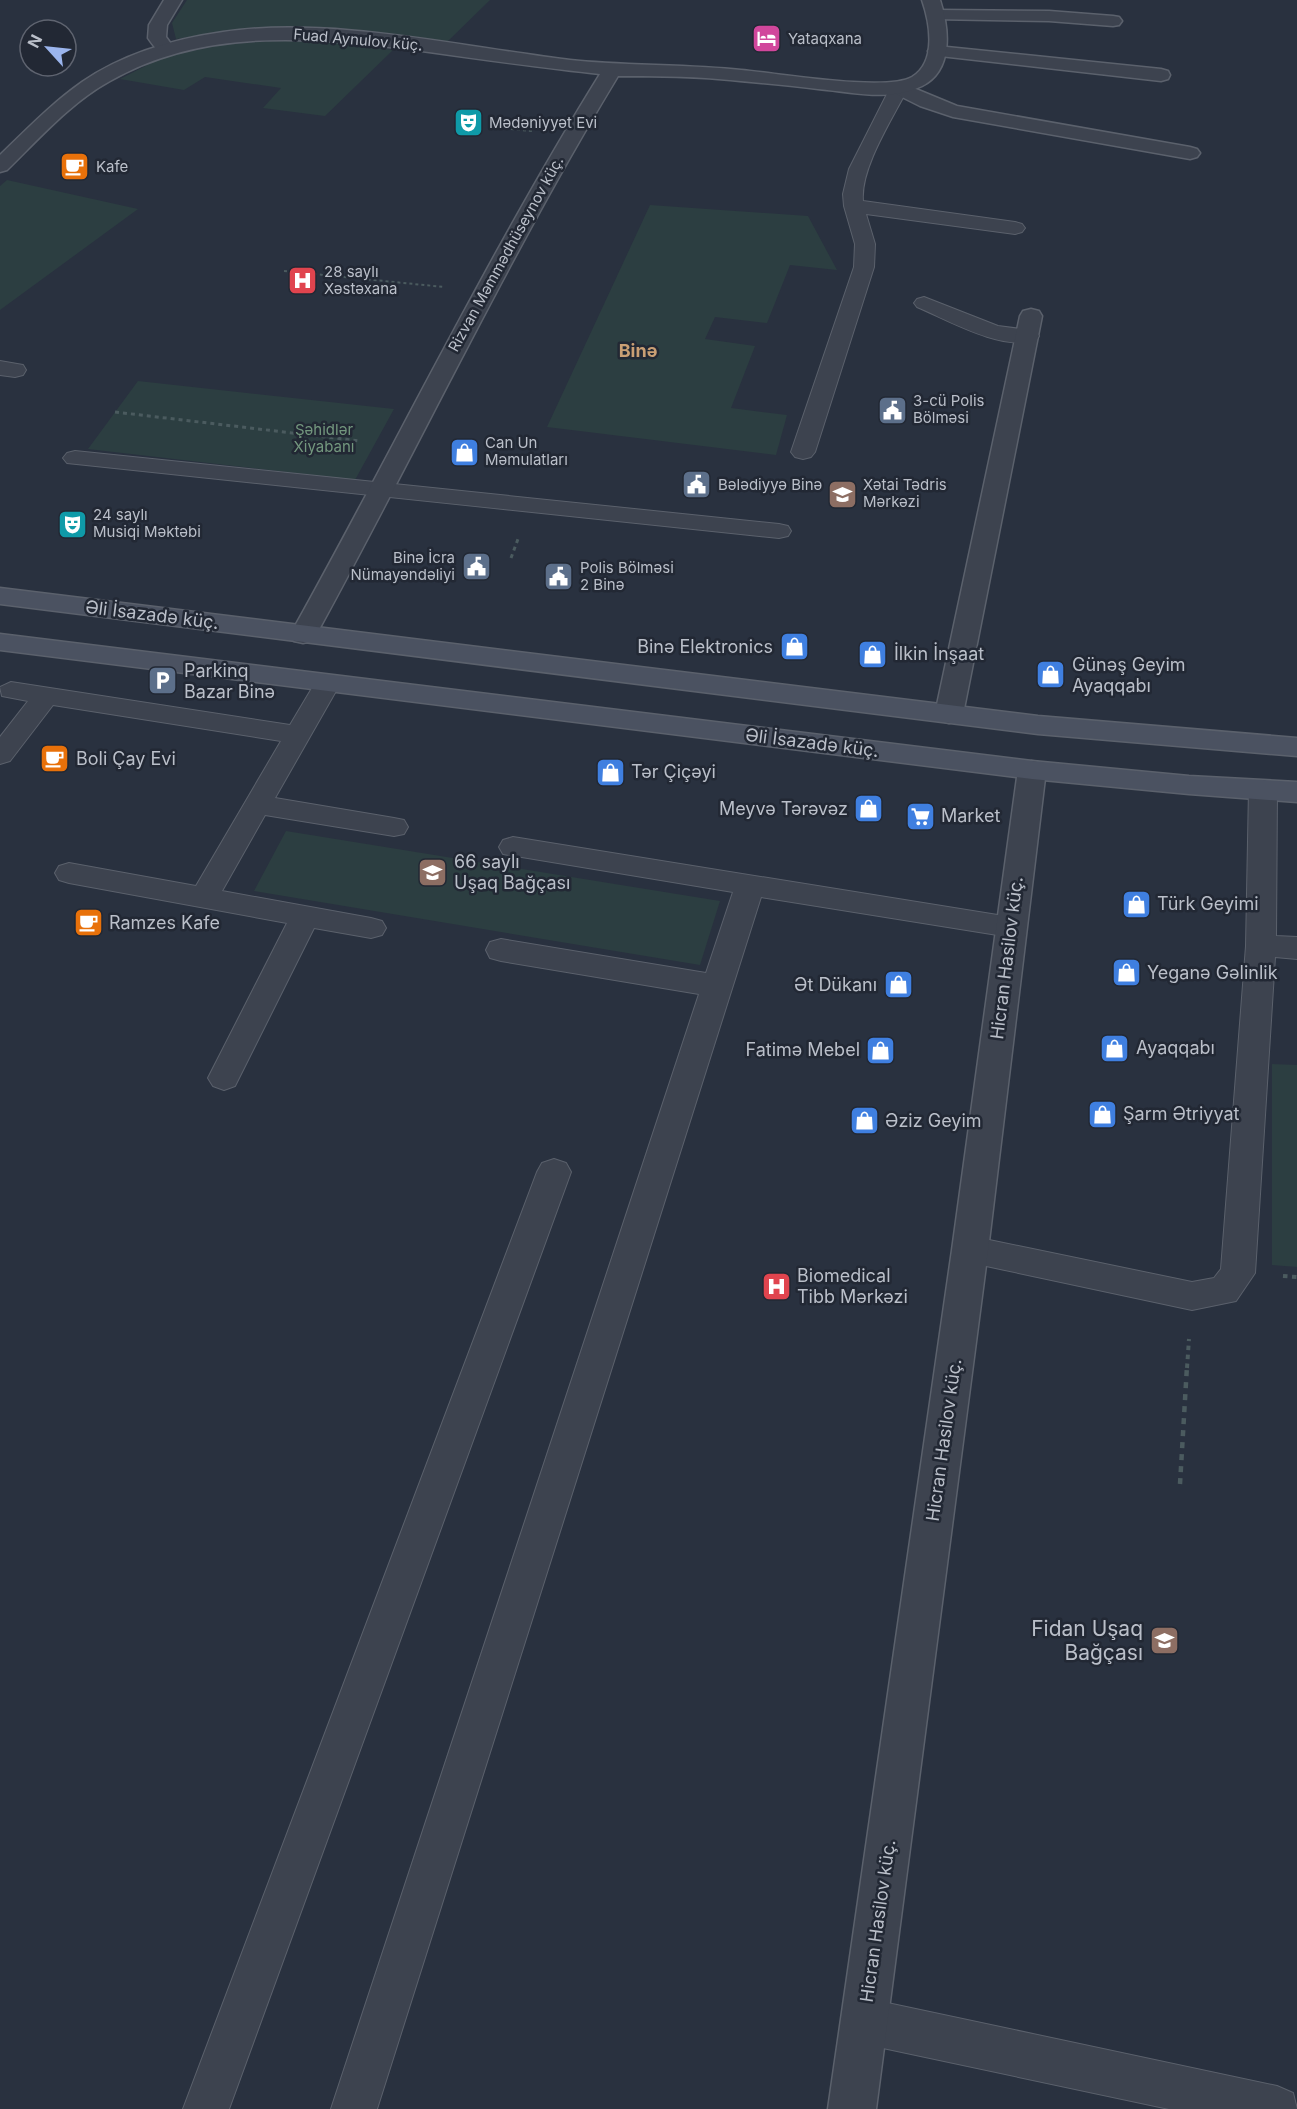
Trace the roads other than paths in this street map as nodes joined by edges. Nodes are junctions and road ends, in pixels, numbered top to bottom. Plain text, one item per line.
1 (173, 0) edge
2 (934, 7) edge
3 (1113, 21) dead end
4 (165, 48) junction
5 (937, 51) junction
6 (612, 70) junction
7 (1161, 75) dead end
8 (899, 88) junction
9 (1190, 153) dead end
10 (0, 166) edge
11 (854, 206) junction
12 (1015, 228) dead end
13 (924, 303) dead end
14 (1029, 326) joint
15 (803, 453) dead end
16 (75, 458) dead end
17 (382, 490) junction
18 (779, 531) dead end
19 (0, 596) edge
20 (303, 635) junction
21 (0, 642) edge
22 (279, 678) junction
23 (327, 684) junction
24 (11, 690) dead end
25 (47, 695) junction
26 (949, 714) junction
27 (1038, 725) junction
28 (298, 735) junction
29 (1297, 747) edge
30 (0, 755) edge
31 (1032, 770) junction
32 (1263, 789) junction
33 (1297, 792) edge
34 (259, 805) junction
35 (394, 827) dead end
36 (513, 846) dead end
37 (69, 873) dead end
38 (750, 885) junction
39 (203, 899) junction
40 (305, 917) junction
41 (1010, 927) junction
42 (371, 928) dead end
43 (1261, 946) junction
44 (1297, 948) edge
45 (501, 950) dead end
46 (716, 986) junction
47 (224, 1078) dead end
48 (554, 1172) dead end
49 (970, 1250) junction
50 (864, 2021) junction
51 (206, 2109) edge
52 (354, 2109) edge
53 (852, 2109) edge
54 (1277, 2109) edge

1 - 4 street
2 - 3 street
2 - 5 street
4 - 6 street, Fuad Aynulov küç.
4 - 10 street, Fuad Aynulov küç.
5 - 7 street
5 - 8 street
6 - 8 street
6 - 17 street, Rizvan Məmmədhüseynov küç.
8 - 9 street
8 - 11 lane
11 - 12 lane
11 - 15 lane
13 - 14 lane
14 - 26 street
16 - 17 lane
17 - 18 lane
17 - 20 street, Rizvan Məmmədhüseynov küç.
19 - 20 main road, Əli İsazadə küç.
20 - 22 main road
20 - 23 main road
20 - 26 main road, Əli İsazadə küç.
21 - 22 main road
22 - 23 main road, Əli İsazadə küç.
23 - 28 lane
23 - 31 main road, Əli İsazadə küç.
24 - 25 lane
25 - 28 lane
25 - 30 lane
26 - 27 main road
27 - 29 main road
27 - 31 main road
28 - 34 lane
31 - 32 main road, Əli İsazadə küç.
31 - 41 street, Hicran Hasilov küç.
32 - 33 main road, Əli İsazadə küç.
32 - 43 lane
34 - 35 lane
34 - 39 lane
36 - 38 lane
37 - 39 lane
38 - 41 lane
38 - 46 lane
39 - 40 lane
40 - 42 lane
40 - 47 lane
41 - 49 street, Hicran Hasilov küç.
43 - 44 lane
43 - 49 lane
45 - 46 lane
46 - 52 lane
48 - 51 lane
49 - 50 street, Hicran Hasilov küç.
50 - 53 street, Hicran Hasilov küç.
50 - 54 lane

